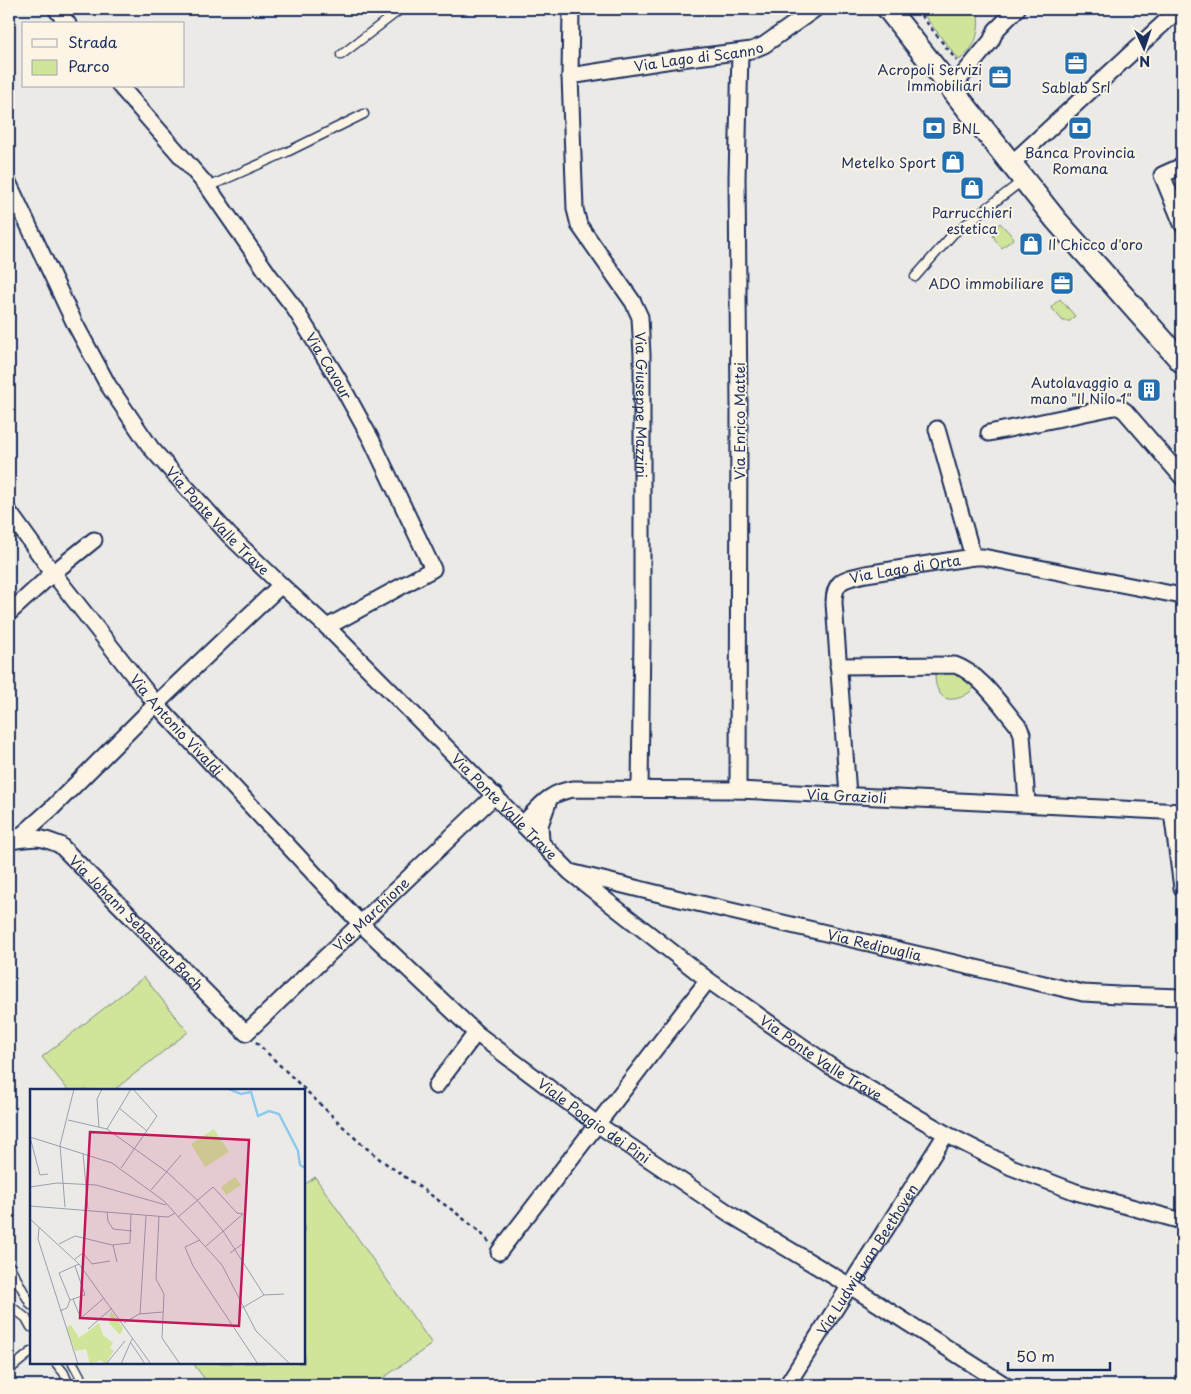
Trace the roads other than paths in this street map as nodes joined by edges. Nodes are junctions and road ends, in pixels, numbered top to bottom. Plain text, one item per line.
1 (56, 9) edge
2 (401, 9) edge
3 (571, 9) edge
4 (815, 9) edge
5 (888, 9) edge
6 (1017, 9) edge
7 (1178, 10) edge
8 (66, 22) edge
9 (740, 52) junction
10 (341, 55) dead end
11 (570, 76) junction
12 (122, 88) edge
13 (952, 88) junction
14 (364, 114) dead end
15 (1182, 166) edge
16 (1018, 172) junction
17 (9, 184) edge
18 (208, 188) junction
19 (1182, 224) edge
20 (915, 277) dead end
21 (1182, 362) edge
22 (938, 429) dead end
23 (989, 433) dead end
24 (1182, 477) edge
25 (9, 512) edge
26 (94, 540) dead end
27 (973, 557) junction
28 (53, 573) junction
29 (280, 585) junction
30 (1182, 596) edge
31 (9, 613) edge
32 (326, 626) junction
33 (838, 666) junction
34 (156, 704) junction
35 (640, 790) junction
36 (738, 790) junction
37 (495, 795) junction
38 (848, 795) junction
39 (550, 796) junction
40 (1027, 804) junction
41 (1177, 812) edge
42 (524, 824) junction
43 (541, 841) junction
44 (570, 872) junction
45 (1182, 888) edge
46 (360, 923) junction
47 (708, 980) junction
48 (1182, 997) edge
49 (246, 1032) joint
50 (476, 1033) junction
51 (436, 1086) dead end
52 (597, 1124) junction
53 (946, 1134) junction
54 (1182, 1221) edge
55 (499, 1252) road end
56 (9, 1265) edge
57 (850, 1286) junction
58 (30, 1303) edge
59 (9, 1305) edge
60 (30, 1325) edge
61 (30, 1353) edge
62 (57, 1364) edge
63 (74, 1364) edge
64 (9, 1370) edge
65 (70, 1385) edge
66 (80, 1385) edge
67 (788, 1385) edge
68 (1005, 1385) edge

1 - 8 street
2 - 10 lane
3 - 11 street, Via Giuseppe Mazzini
4 - 9 street, Via Lago di Scanno
5 - 13 main road
6 - 13 street
7 - 16 street
9 - 11 street, Via Lago di Scanno
9 - 36 street, Via Enrico Mattei
11 - 35 street, Via Giuseppe Mazzini
12 - 18 street, Via Cavour
13 - 16 main road
14 - 18 lane
15 - 19 street
16 - 20 lane
16 - 21 main road
17 - 29 street, Via Ponte Valle Trave
18 - 32 street, Via Cavour
22 - 27 street
23 - 24 street
25 - 28 street, Via Antonio Vivaldi
26 - 28 street
27 - 30 street, Via Lago di Orta
27 - 33 street, Via Lago di Orta
28 - 31 street
28 - 34 street, Via Antonio Vivaldi
29 - 32 street, Via Ponte Valle Trave
29 - 34 street
32 - 37 street, Via Ponte Valle Trave
33 - 38 street, Via Lago di Orta
33 - 40 street
34 - 46 street, Via Antonio Vivaldi
34 - 49 street, Via Johann Sebastian Bach
35 - 36 street, Via Grazioli
35 - 39 street, Via Grazioli
36 - 38 street, Via Grazioli
37 - 42 street, Via Ponte Valle Trave
37 - 46 street, Via Marchione
38 - 40 street, Via Grazioli
39 - 42 street
39 - 43 street
40 - 41 street, Via Grazioli
41 - 45 street
42 - 43 street, Via Ponte Valle Trave
43 - 44 street, Via Ponte Valle Trave
44 - 47 street, Via Ponte Valle Trave
44 - 48 street, Via Redipuglia
46 - 49 street, Via Marchione
46 - 50 street, Viale Poggio dei Pini
47 - 52 street
47 - 53 street, Via Ponte Valle Trave
50 - 51 street
50 - 52 street, Viale Poggio dei Pini
52 - 55 street
52 - 57 street, Viale Poggio dei Pini
53 - 54 street, Via Ponte Valle Trave
53 - 57 street, Via Ludwig van Beethoven
56 - 58 lane
57 - 67 street, Via Ludwig van Beethoven
57 - 68 street, Viale Poggio dei Pini
59 - 60 lane
61 - 64 lane
62 - 65 lane
63 - 66 lane
65 - 66 lane

